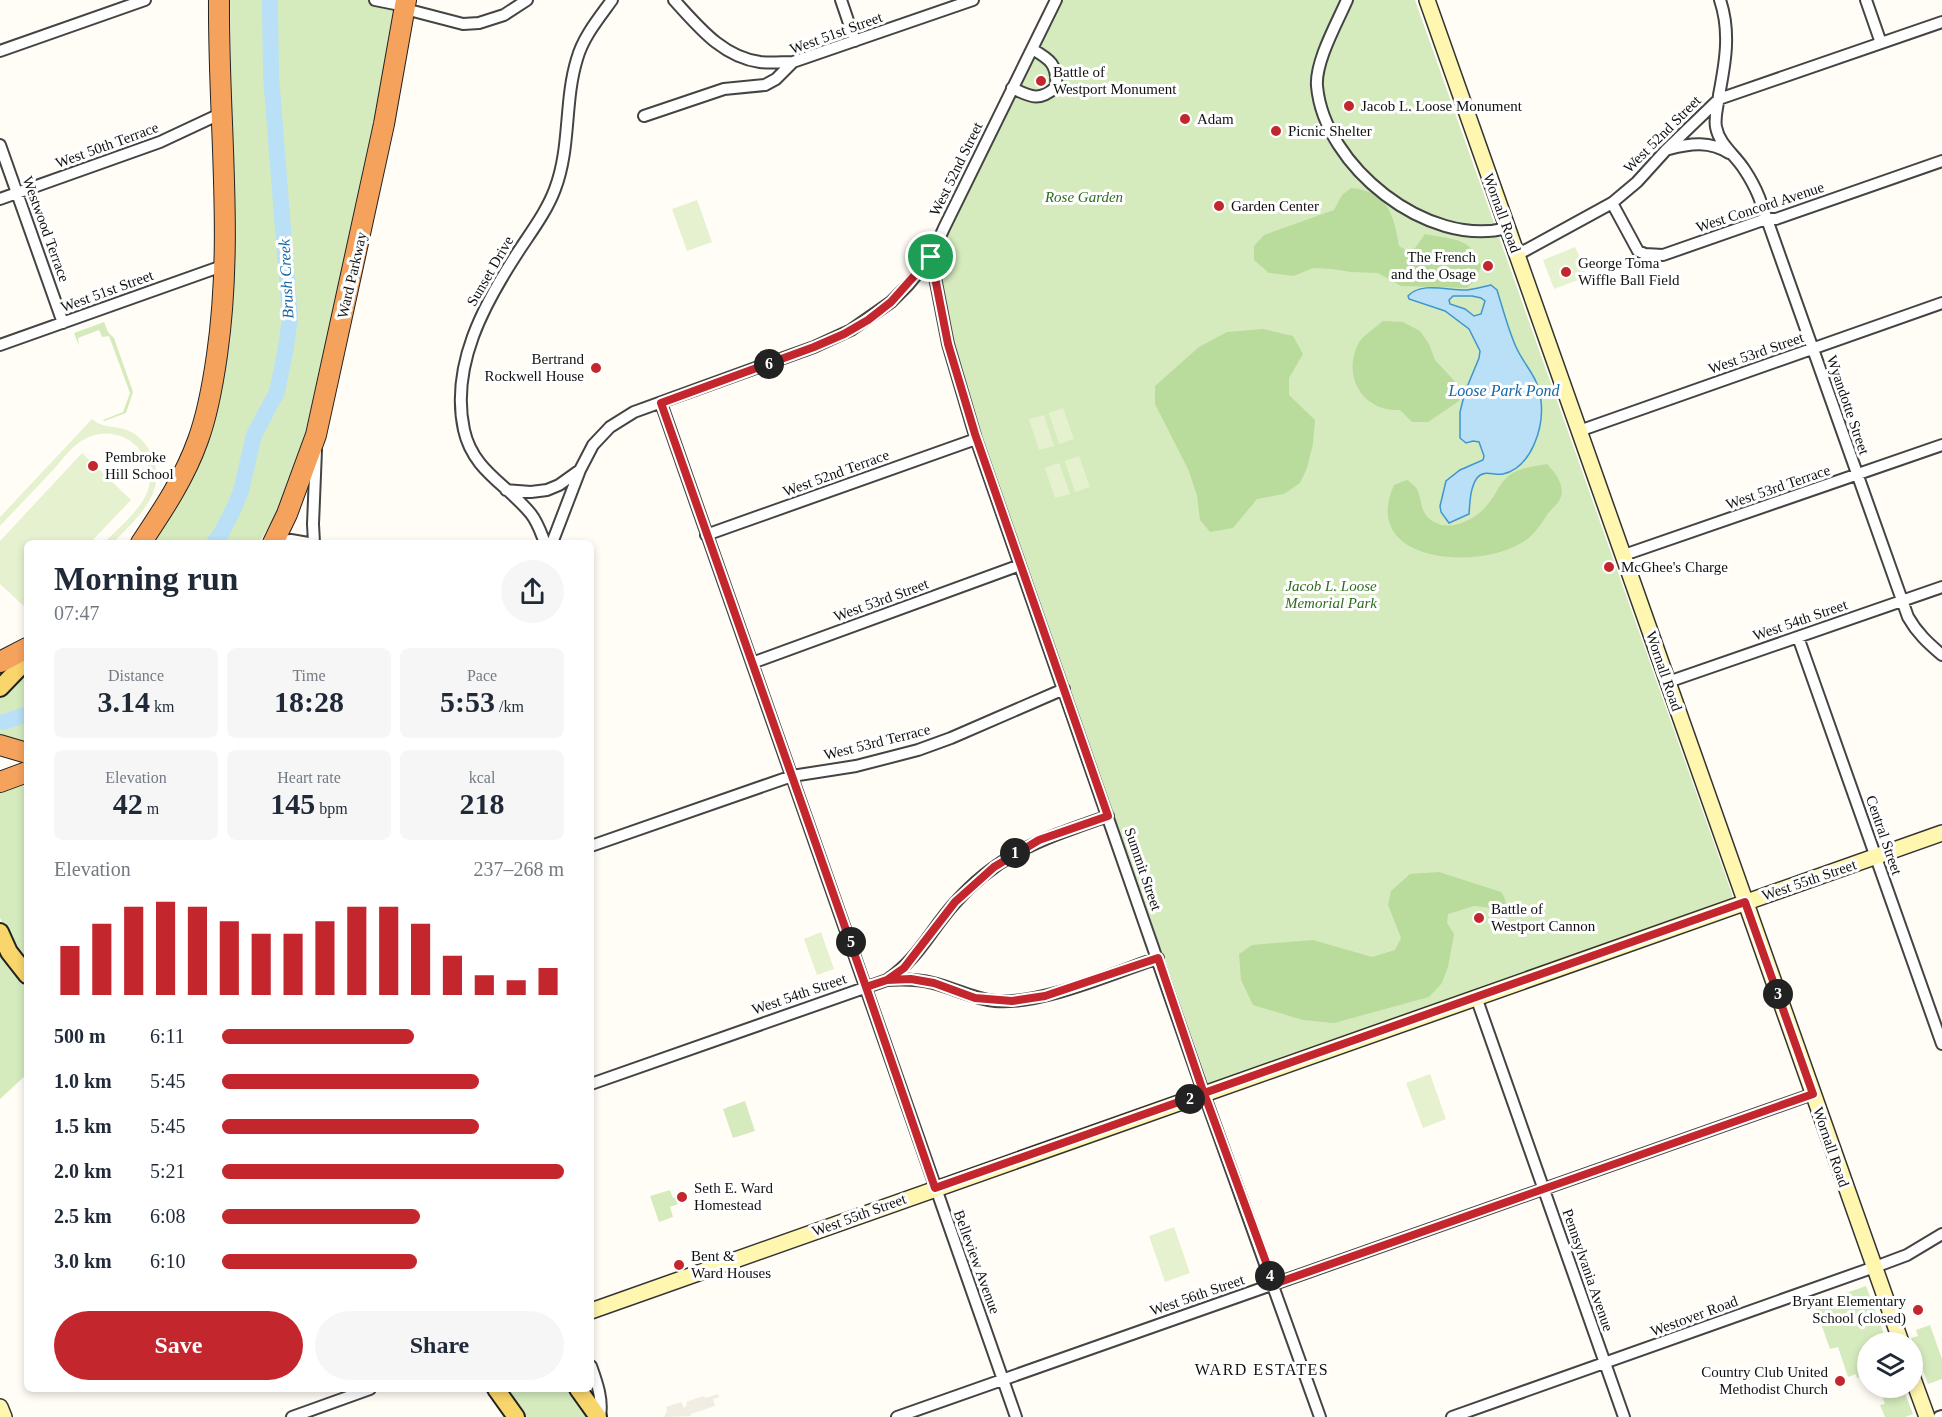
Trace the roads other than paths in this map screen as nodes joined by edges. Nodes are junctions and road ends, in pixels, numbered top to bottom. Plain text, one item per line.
1 (145, 0) edge
2 (219, 0) edge
3 (375, 0) edge
4 (527, 0) edge
5 (674, 0) edge
6 (841, 0) edge
7 (973, 0) edge
8 (1056, 0) edge
9 (1347, 0) edge
10 (1427, 0) edge
11 (1720, 0) edge
12 (1866, 0) edge
13 (612, 1) edge
14 (405, 3) edge
15 (112, 5) edge
16 (1942, 22) edge
17 (855, 41) junction
18 (1881, 43) junction
19 (1032, 49) junction
20 (0, 51) edge
21 (793, 62) junction
22 (1012, 88) junction
23 (1719, 99) junction
24 (222, 112) junction
25 (644, 116) dead end
26 (0, 145) edge
27 (1666, 150) junction
28 (1736, 158) junction
29 (1942, 161) edge
30 (17, 193) junction
31 (0, 199) edge
32 (1612, 203) junction
33 (1766, 219) junction
34 (1507, 228) junction
35 (1517, 255) junction
36 (931, 257) junction
37 (225, 265) junction
38 (1942, 303) edge
39 (63, 323) junction
40 (0, 345) edge
41 (1812, 349) junction
42 (661, 403) junction
43 (1579, 430) junction
44 (316, 435) junction
45 (976, 439) junction
46 (1942, 445) edge
47 (580, 470) junction
48 (1857, 476) junction
49 (506, 490) junction
50 (706, 535) junction
51 (143, 540) edge
52 (274, 540) edge
53 (314, 540) edge
54 (544, 540) edge
55 (553, 540) edge
56 (1624, 555) junction
57 (1020, 565) junction
58 (1942, 587) edge
59 (1902, 601) junction
60 (1798, 637) junction
61 (24, 650) edge
62 (1942, 655) edge
63 (0, 662) edge
64 (24, 663) edge
65 (752, 663) junction
66 (1668, 682) junction
67 (0, 688) edge
68 (1064, 689) junction
69 (0, 745) edge
70 (24, 752) edge
71 (24, 773) edge
72 (792, 776) junction
73 (0, 782) edge
74 (1108, 816) junction
75 (1942, 833) edge
76 (594, 845) edge
77 (1876, 857) junction
78 (1745, 902) junction
79 (0, 932) edge
80 (1158, 958) junction
81 (24, 971) edge
82 (887, 980) junction
83 (866, 987) junction
84 (1476, 997) junction
85 (1942, 1044) edge
86 (594, 1083) edge
87 (1204, 1094) junction
88 (1813, 1094) junction
89 (935, 1188) junction
90 (1544, 1189) junction
91 (1942, 1234) edge
92 (1874, 1267) junction
93 (1274, 1284) junction
94 (594, 1310) edge
95 (1897, 1332) edge
96 (1605, 1363) junction
97 (594, 1374) edge
98 (1003, 1380) junction
99 (362, 1392) edge
100 (498, 1392) edge
101 (580, 1392) edge
102 (1920, 1398) edge
103 (0, 1407) edge
104 (4, 1417) edge
105 (292, 1417) edge
106 (516, 1417) edge
107 (599, 1417) edge
108 (897, 1417) edge
109 (1016, 1417) edge
110 (1320, 1417) edge
111 (1452, 1417) edge
112 (1624, 1417) edge
113 (1927, 1417) edge

1 - 15 street
2 - 24 highway
3 - 14 street
4 - 14 street
5 - 21 street
6 - 17 street
7 - 17 street, West 51st Street
8 - 19 street, West 52nd Street
9 - 34 street
10 - 34 main road, Wornall Road
11 - 23 street, Wyandotte Street
12 - 18 street
13 - 49 street, Sunset Drive
14 - 44 highway, Ward Parkway
15 - 20 street
16 - 18 street, West 52nd Street
17 - 21 street, West 51st Street
18 - 23 street, West 52nd Street
19 - 22 street, West 52nd Street
19 - 22 street
21 - 25 street, West 51st Street
22 - 36 street, West 52nd Street
23 - 27 street, West 52nd Street
23 - 28 street, Wyandotte Street
24 - 30 street, West 50th Terrace
24 - 37 highway
26 - 30 street, Westwood Terrace
27 - 28 street
27 - 32 street, West 52nd Street
28 - 33 street, Wyandotte Street
29 - 33 street, West Concord Avenue
30 - 31 street, West 50th Terrace
30 - 39 street, Westwood Terrace
32 - 33 street, West Concord Avenue
32 - 35 street, West 52nd Street
33 - 41 street, Wyandotte Street
34 - 35 main road, Wornall Road
35 - 43 main road, Wornall Road
36 - 42 street, West 52nd Street
36 - 45 street, Summit Street
37 - 39 street, West 51st Street
37 - 51 highway
38 - 41 street, West 53rd Street
39 - 40 street, West 51st Street
41 - 43 street, West 53rd Street
41 - 48 street, Wyandotte Street
42 - 47 street, West 52nd Street
42 - 50 street, Belleview Avenue
43 - 56 main road, Wornall Road
44 - 52 highway, Ward Parkway
44 - 53 street
45 - 50 street, West 52nd Terrace
45 - 57 street, Summit Street
46 - 48 street, West 53rd Terrace
47 - 49 street, West 52nd Street
47 - 55 street
48 - 56 street, West 53rd Terrace
48 - 59 street, Wyandotte Street
49 - 54 street, Sunset Drive
50 - 65 street, Belleview Avenue
56 - 66 main road, Wornall Road
57 - 65 street, West 53rd Street
57 - 68 street, Summit Street
58 - 59 street, West 54th Street
59 - 60 street, West 54th Street
59 - 62 street, Wyandotte Street
60 - 66 street, West 54th Street
60 - 77 street, Central Street
61 - 63 highway
64 - 67 main road
65 - 72 street, Belleview Avenue
66 - 78 main road, Wornall Road
68 - 72 street, West 53rd Terrace
68 - 74 street, Summit Street
69 - 70 highway
71 - 73 highway
72 - 76 street, West 53rd Terrace
72 - 83 street, Belleview Avenue
74 - 80 street, Summit Street
74 - 82 street, West 54th Street
75 - 77 main road, West 55th Street
77 - 78 main road, West 55th Street
77 - 85 street, Central Street
78 - 84 main road, West 55th Street
78 - 88 main road, Wornall Road
79 - 81 main road
80 - 82 street
80 - 87 street, Summit Street
82 - 83 street, West 54th Street
83 - 86 street, West 54th Street
83 - 89 street, Belleview Avenue
84 - 87 main road, West 55th Street
84 - 90 street, Pennsylvania Avenue
87 - 89 main road, West 55th Street
87 - 93 street, Summit Street
88 - 90 street, West 56th Street
88 - 92 main road, Wornall Road
89 - 94 main road, West 55th Street
89 - 98 street, Belleview Avenue
90 - 93 street, West 56th Street
90 - 96 street, Pennsylvania Avenue
91 - 92 street, Westover Road
92 - 95 main road, Wornall Road
92 - 96 street, Westover Road
93 - 98 street, West 56th Street
93 - 110 street, Summit Street
96 - 111 street, Westover Road
96 - 112 street, Pennsylvania Avenue
97 - 107 street
98 - 108 street, West 56th Street
98 - 109 street, Belleview Avenue
99 - 105 street
100 - 106 main road
101 - 107 main road
102 - 113 main road
103 - 104 main road

